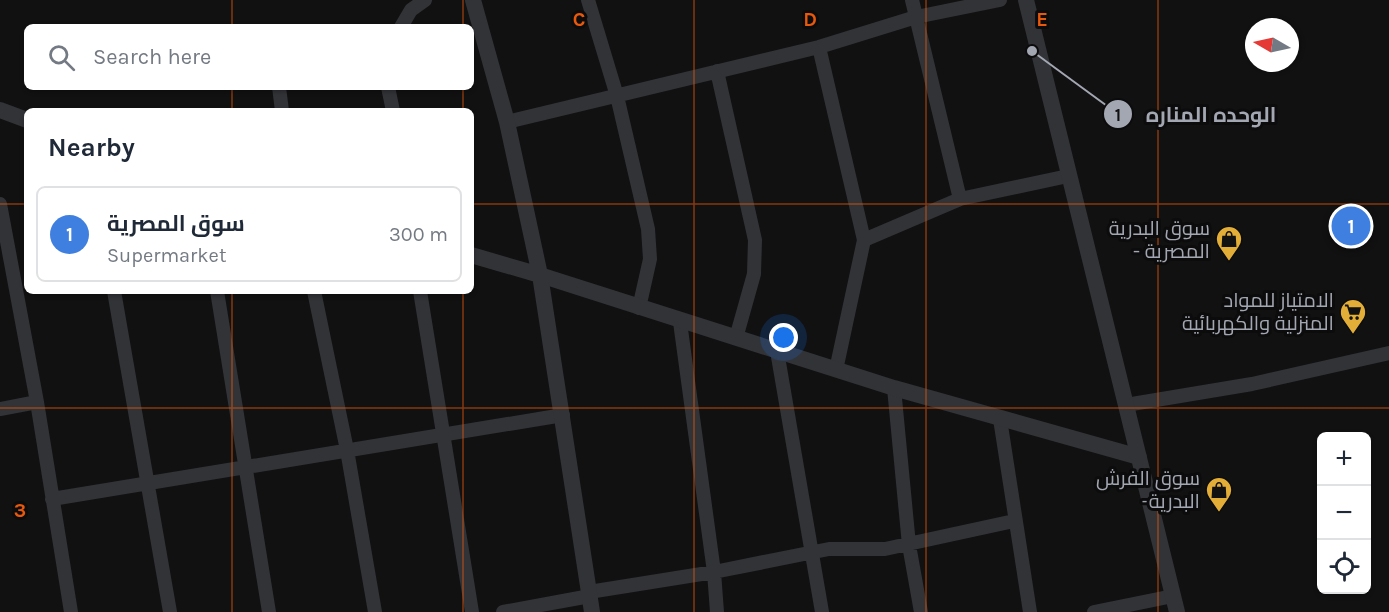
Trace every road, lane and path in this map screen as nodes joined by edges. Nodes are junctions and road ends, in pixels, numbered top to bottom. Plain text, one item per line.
1 (425, 0) edge
2 (473, 0) edge
3 (588, 0) edge
4 (912, 0) edge
5 (1000, 0) edge
6 (1026, 0) edge
7 (916, 17) junction
8 (403, 24) edge
9 (819, 47) junction
10 (717, 71) junction
11 (279, 90) edge
12 (389, 90) edge
13 (617, 96) junction
14 (282, 108) edge
15 (392, 108) edge
16 (0, 110) edge
17 (24, 119) edge
18 (507, 122) junction
19 (1068, 176) junction
20 (960, 199) junction
21 (0, 204) edge
22 (864, 240) junction
23 (474, 256) edge
24 (540, 275) junction
25 (115, 294) edge
26 (217, 294) edge
27 (315, 294) edge
28 (421, 294) edge
29 (639, 308) junction
30 (680, 322) junction
31 (736, 338) junction
32 (777, 351) junction
33 (1389, 353) edge
34 (836, 370) junction
35 (894, 388) junction
36 (37, 402) junction
37 (1126, 405) junction
38 (0, 408) edge
39 (563, 415) junction
40 (1000, 419) junction
41 (445, 435) junction
42 (347, 450) junction
43 (1139, 457) junction
44 (246, 467) junction
45 (149, 482) junction
46 (52, 499) junction
47 (1014, 521) junction
48 (909, 545) junction
49 (812, 552) junction
50 (714, 572) junction
51 (590, 600) edge
52 (1175, 604) edge
53 (1128, 609) edge
54 (71, 612) edge
55 (170, 612) edge
56 (269, 612) edge
57 (375, 612) edge
58 (472, 612) edge
59 (503, 612) edge
60 (717, 612) edge
61 (822, 612) edge
62 (921, 612) edge
63 (1030, 612) edge
64 (1094, 612) edge

1 - 8 street
2 - 18 street
3 - 13 street
4 - 7 street
5 - 7 street
6 - 19 street
7 - 9 street
7 - 20 street
9 - 10 street
9 - 22 street
10 - 13 street
10 - 31 street
11 - 14 street
12 - 15 street
13 - 18 street
13 - 29 street
16 - 17 street
18 - 24 street
19 - 20 street
19 - 37 street
20 - 22 street
21 - 36 street
22 - 34 street
23 - 24 street
24 - 29 street
24 - 39 street
25 - 45 street
26 - 44 street
27 - 42 street
28 - 41 street
29 - 30 street
30 - 31 street
30 - 50 street
31 - 32 street
32 - 34 street
32 - 49 street
33 - 37 street
34 - 35 street
35 - 40 street
35 - 48 street
36 - 38 street
36 - 46 street
37 - 43 street
39 - 41 street
39 - 51 street
40 - 43 street
40 - 47 street
41 - 42 street
41 - 58 street
42 - 44 street
42 - 57 street
43 - 52 street
44 - 45 street
44 - 56 street
45 - 46 street
45 - 55 street
46 - 54 street
47 - 48 street
47 - 63 street
48 - 49 street
48 - 62 street
49 - 50 street
49 - 61 street
50 - 51 street
50 - 60 street
51 - 59 street
52 - 53 street
53 - 64 street

